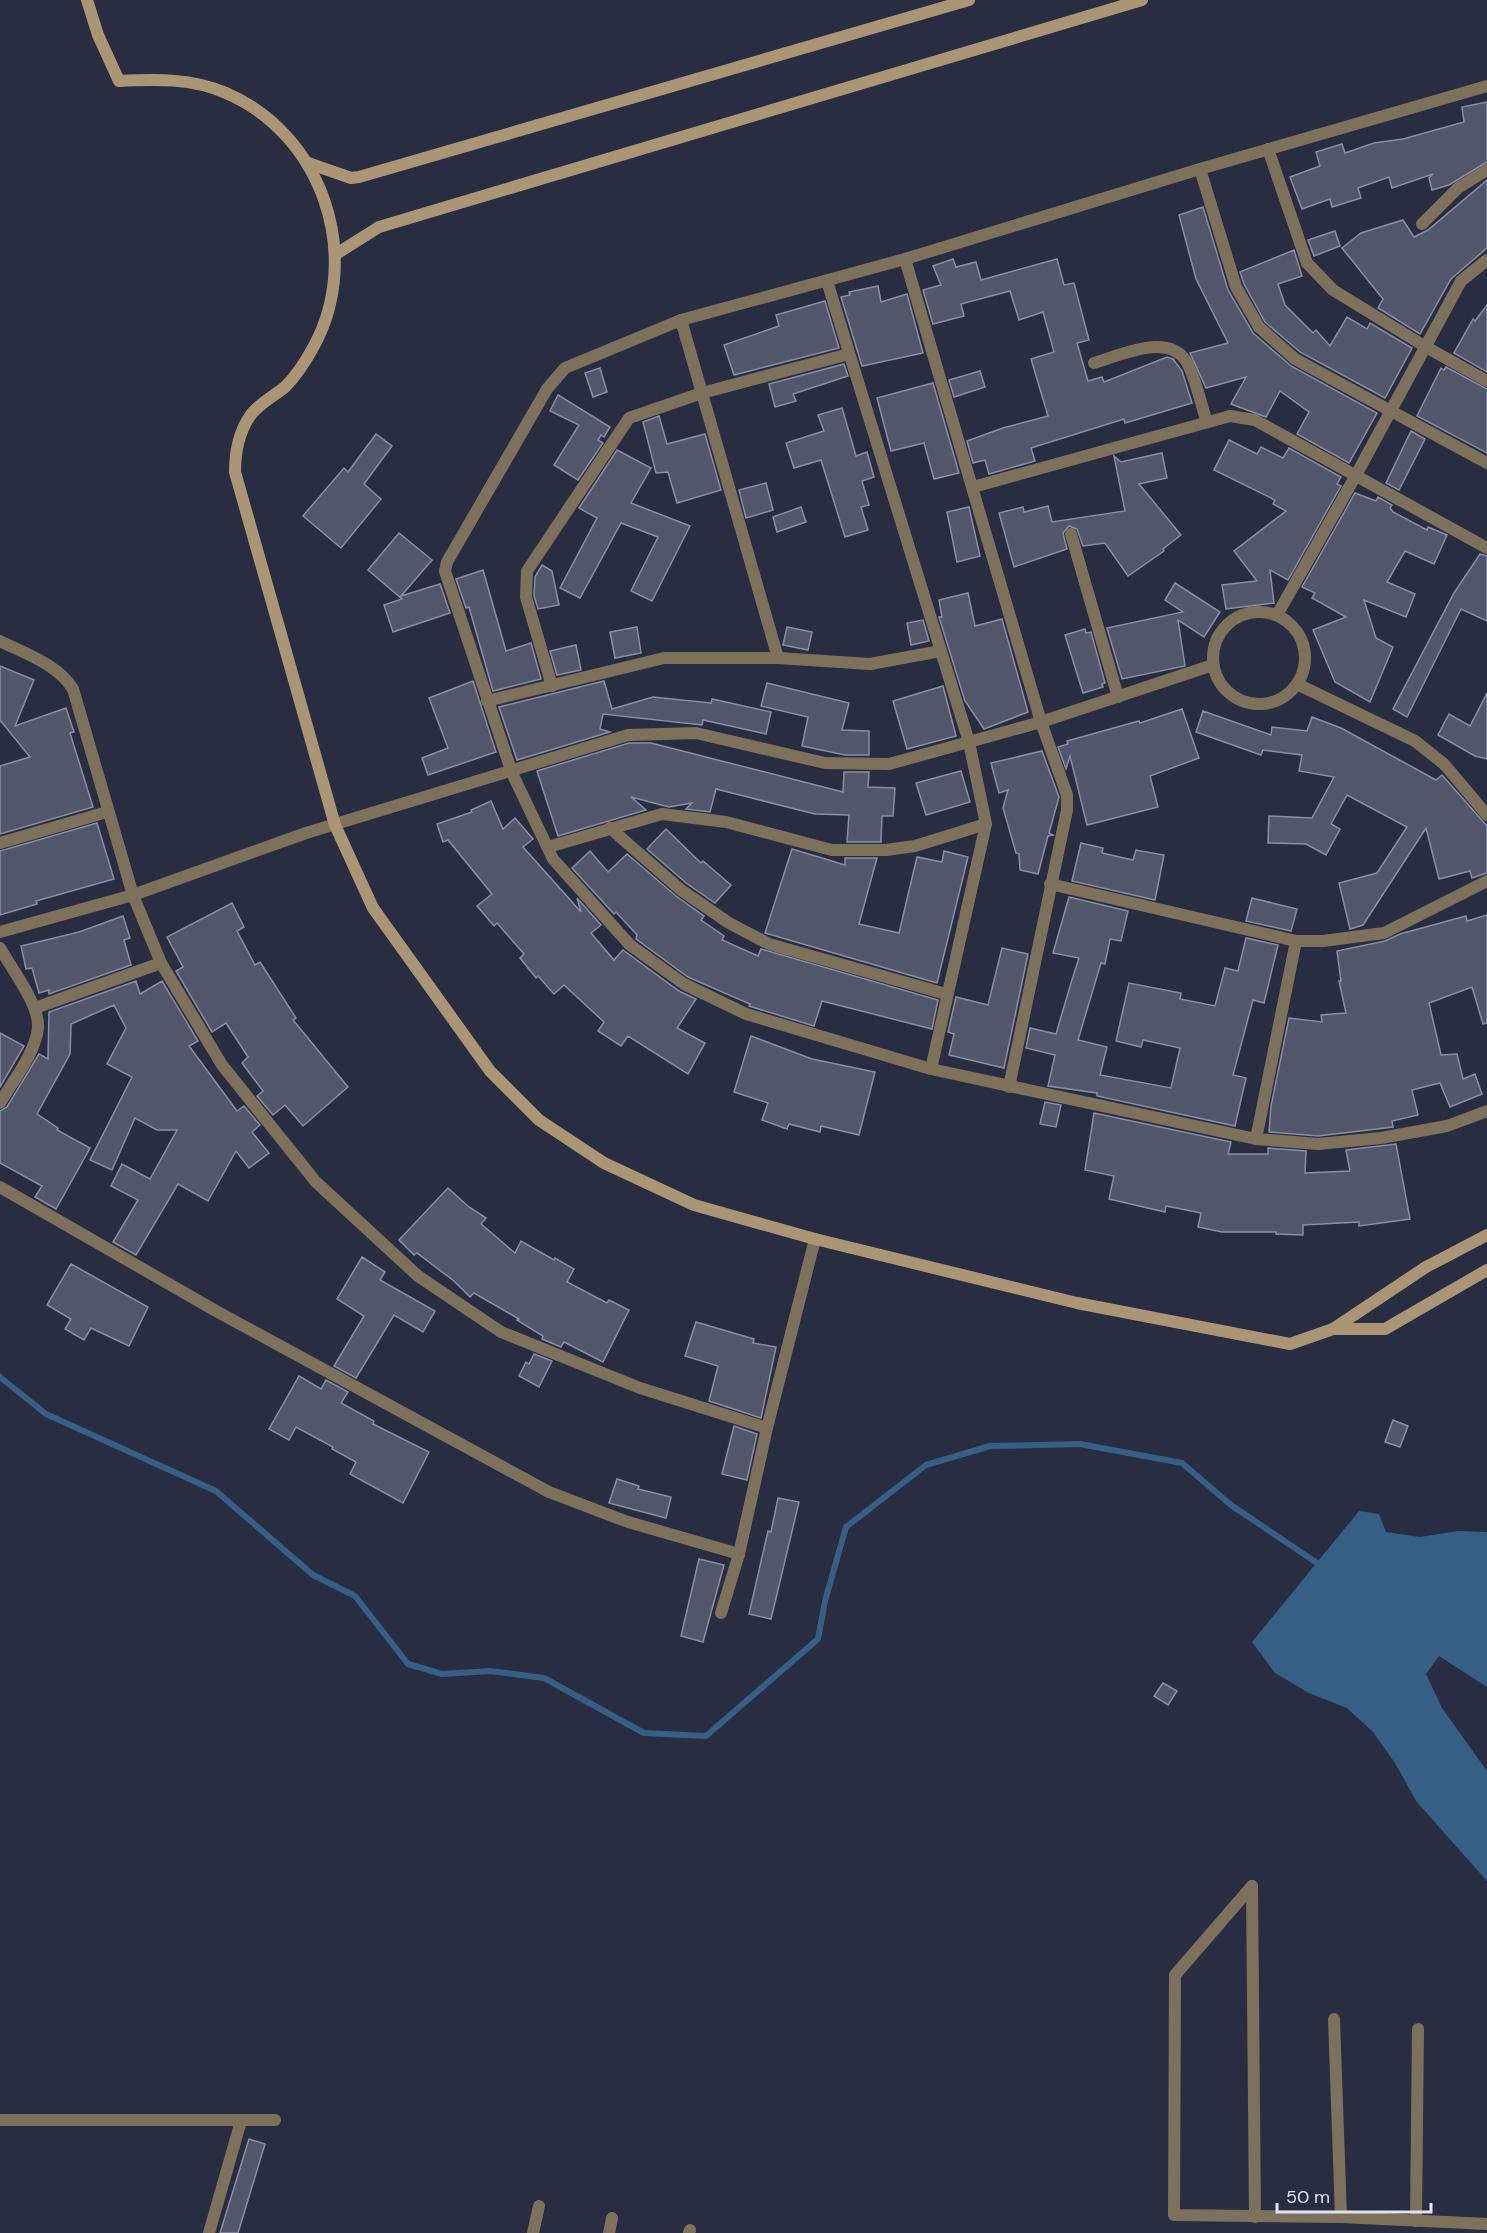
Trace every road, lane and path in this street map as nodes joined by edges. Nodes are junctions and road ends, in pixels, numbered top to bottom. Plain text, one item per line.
1 (87, 0) edge
2 (969, 0) edge
3 (1142, 0) edge
4 (1487, 86) edge
5 (1268, 149) junction
6 (308, 163) junction
7 (1200, 169) junction
8 (1487, 170) edge
9 (1422, 224) dead end
10 (336, 254) junction
11 (905, 259) junction
12 (1487, 260) edge
13 (827, 281) junction
14 (681, 320) junction
15 (1425, 347) junction
16 (849, 354) junction
17 (1095, 363) dead end
18 (1487, 381) edge
19 (702, 393) junction
20 (1391, 412) junction
21 (1207, 422) junction
22 (1487, 463) edge
23 (1355, 477) junction
24 (973, 487) junction
25 (1071, 534) dead end
26 (1487, 548) edge
27 (1277, 615) junction
28 (0, 641) edge
29 (941, 651) junction
30 (778, 658) junction
31 (1213, 665) junction
32 (1297, 684) junction
33 (552, 686) junction
34 (1118, 696) junction
35 (487, 702) junction
36 (1041, 722) junction
37 (969, 742) junction
38 (512, 773) junction
39 (107, 812) junction
40 (1487, 815) edge
41 (986, 824) junction
42 (335, 825) junction
43 (610, 828) junction
44 (0, 843) edge
45 (548, 847) junction
46 (1487, 881) edge
47 (1050, 884) junction
48 (133, 894) junction
49 (0, 932) edge
50 (1296, 941) junction
51 (0, 948) edge
52 (161, 963) junction
53 (946, 994) junction
54 (34, 1008) junction
55 (931, 1069) junction
56 (1009, 1087) junction
57 (0, 1103) edge
58 (1487, 1111) edge
59 (1256, 1139) junction
60 (0, 1187) edge
61 (1487, 1235) edge
62 (815, 1239) junction
63 (1487, 1270) edge
64 (1334, 1329) junction
65 (766, 1428) junction
66 (739, 1554) junction
67 (721, 1613) dead end
68 (1334, 2019) dead end
69 (1418, 2029) dead end
70 (0, 2120) edge
71 (275, 2120) dead end
72 (241, 2121) junction
73 (539, 2206) dead end
74 (1256, 2217) junction
75 (1341, 2217) junction
76 (612, 2218) dead end
77 (1416, 2221) junction
78 (1487, 2224) edge
79 (209, 2233) edge
80 (533, 2233) edge
81 (609, 2233) edge

1 - 6 street
2 - 6 street
3 - 10 street
4 - 5 street
5 - 7 street
5 - 15 street
6 - 10 street
7 - 11 street
7 - 20 street
8 - 9 street
10 - 42 street
11 - 13 street
11 - 24 street
12 - 15 street
13 - 14 street
13 - 16 street
14 - 19 street
14 - 35 street
15 - 18 street
15 - 20 street
16 - 19 street
16 - 29 street
17 - 21 street
19 - 30 street
19 - 33 street
20 - 22 street
20 - 23 street
21 - 23 street
21 - 24 street
23 - 26 street
23 - 27 street
24 - 36 street
25 - 34 street
27 - 31 street
27 - 32 street
28 - 39 street
29 - 30 street
29 - 37 street
30 - 33 street
31 - 32 street
31 - 34 street
32 - 40 street
33 - 35 street
34 - 36 street
35 - 38 street
36 - 37 street
36 - 47 street
37 - 38 street
37 - 41 street
38 - 42 street
38 - 45 street
39 - 44 street
39 - 48 street
41 - 43 street
41 - 53 street
42 - 48 street
42 - 62 street
43 - 45 street
43 - 53 street
45 - 55 street
46 - 50 street
47 - 50 street
47 - 56 street
48 - 49 street
48 - 52 street
50 - 59 street
51 - 54 street
52 - 54 street
52 - 65 street
53 - 55 street
54 - 57 street
55 - 56 street
56 - 59 street
58 - 59 street
60 - 66 street
61 - 64 street
62 - 64 street
62 - 65 street
63 - 64 street
65 - 66 street
66 - 67 street
68 - 75 street
69 - 77 street
70 - 72 street
71 - 72 street
72 - 79 street
73 - 80 street
74 - 74 street
74 - 75 street
75 - 77 street
76 - 81 street
77 - 78 street

